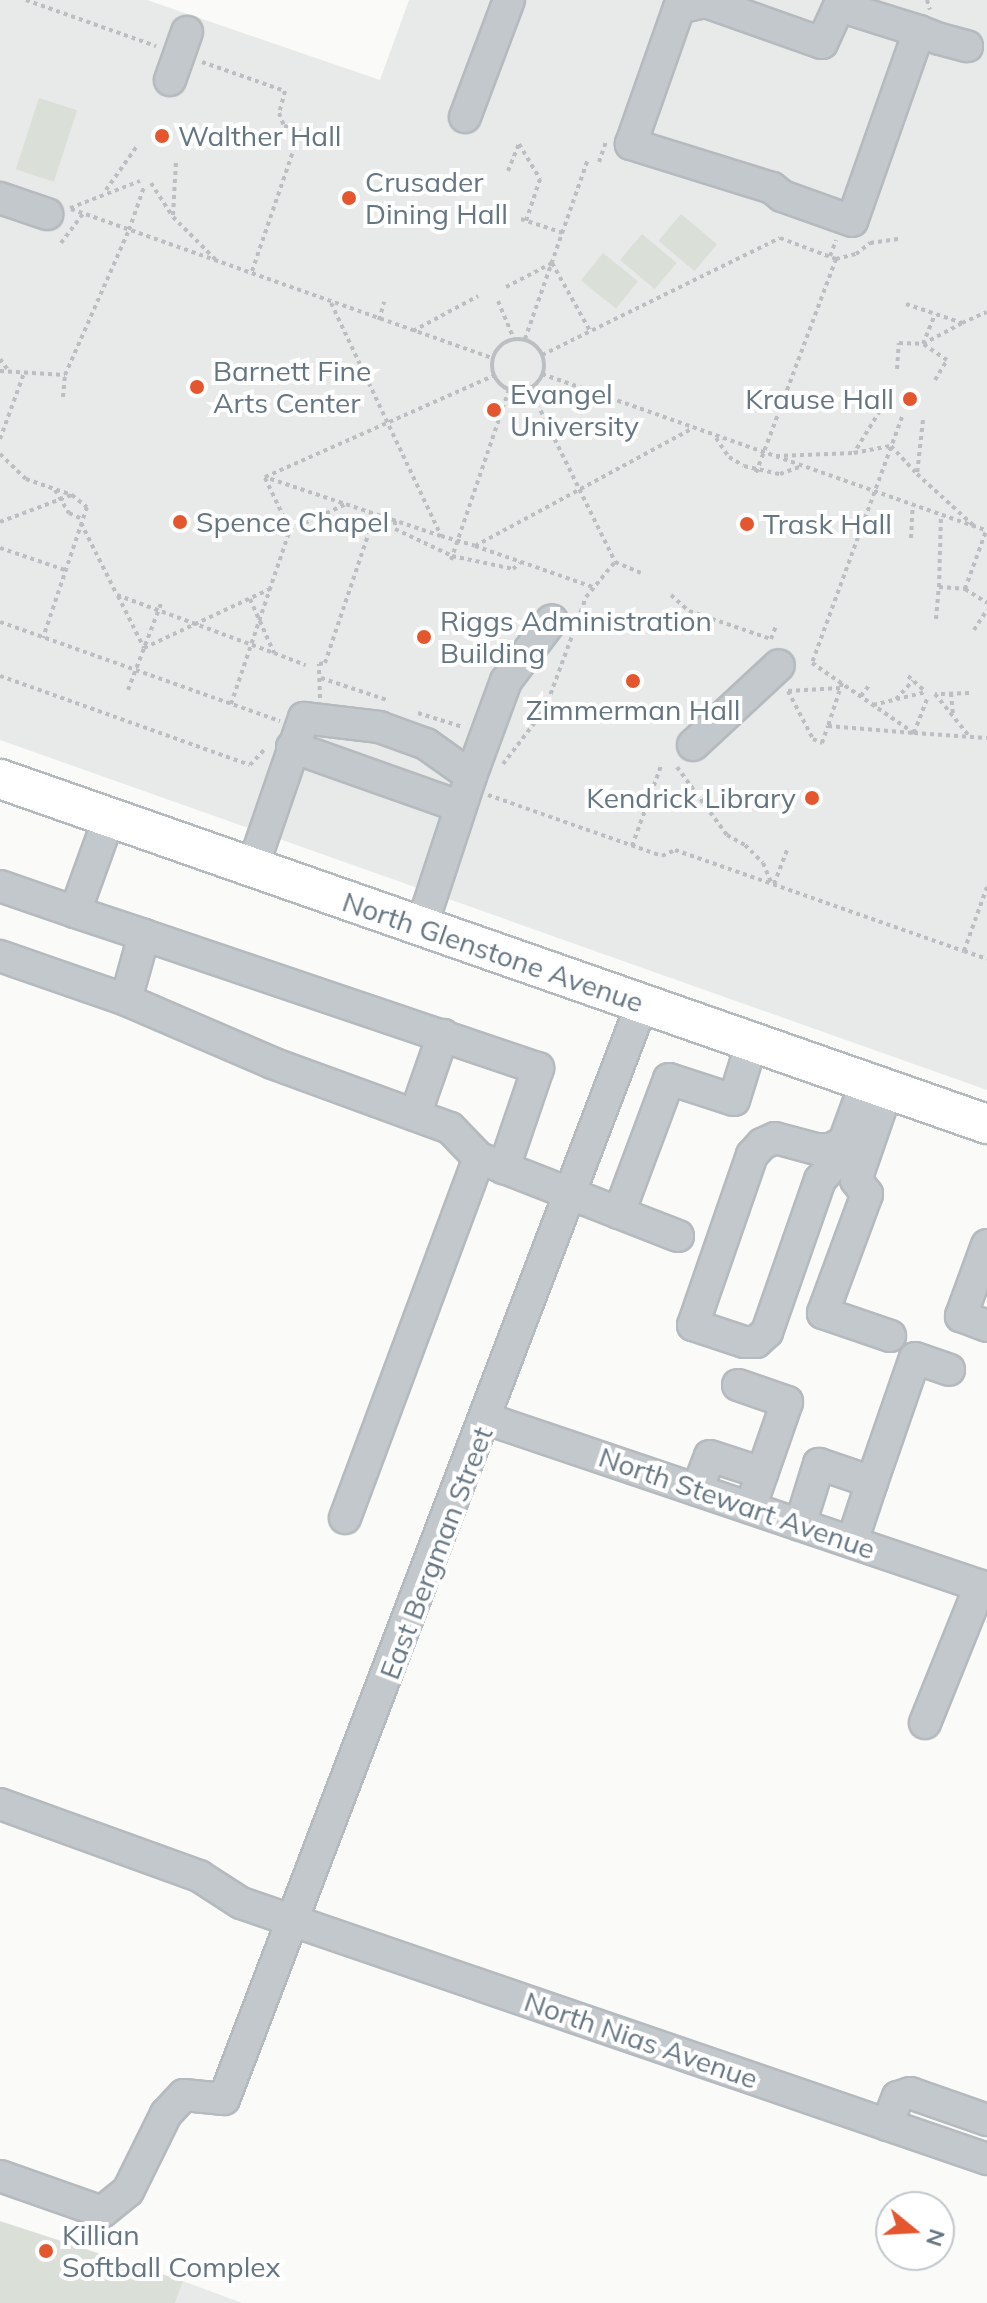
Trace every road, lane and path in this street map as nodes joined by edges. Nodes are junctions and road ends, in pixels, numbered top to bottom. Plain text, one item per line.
1 (26, 0) edge
2 (509, 0) edge
3 (918, 0) edge
4 (924, 17) junction
5 (967, 46) dead end
6 (465, 117) dead end
7 (137, 146) dead end
8 (588, 159) dead end
9 (176, 162) dead end
10 (508, 171) dead end
11 (140, 181) dead end
12 (151, 183) dead end
13 (144, 187) dead end
14 (105, 192) junction
15 (0, 198) edge
16 (58, 209) junction
17 (84, 213) junction
18 (173, 217) junction
19 (129, 230) junction
20 (563, 233) junction
21 (900, 239) dead end
22 (61, 243) dead end
23 (836, 259) junction
24 (219, 262) junction
25 (552, 263) junction
26 (251, 274) junction
27 (506, 287) dead end
28 (478, 296) dead end
29 (498, 301) dead end
30 (384, 302) dead end
31 (331, 303) junction
32 (906, 304) dead end
33 (987, 312) edge
34 (935, 314) junction
35 (379, 320) junction
36 (962, 323) junction
37 (413, 331) junction
38 (590, 331) junction
39 (514, 339) junction
40 (525, 339) junction
41 (923, 344) junction
42 (542, 355) junction
43 (492, 358) junction
44 (0, 359) edge
45 (897, 369) dead end
46 (0, 371) edge
47 (10, 372) junction
48 (24, 373) junction
49 (542, 374) junction
50 (65, 375) junction
51 (493, 376) junction
52 (935, 380) dead end
53 (530, 389) junction
54 (509, 390) junction
55 (63, 397) dead end
56 (884, 404) dead end
57 (902, 417) dead end
58 (923, 420) dead end
59 (387, 422) junction
60 (693, 428) junction
61 (715, 436) junction
62 (0, 439) edge
63 (891, 446) junction
64 (763, 453) junction
65 (854, 453) junction
66 (0, 454) edge
67 (772, 456) junction
68 (802, 466) junction
69 (756, 473) junction
70 (917, 474) junction
71 (265, 477) junction
72 (579, 489) junction
73 (55, 490) junction
74 (874, 491) junction
75 (72, 495) junction
76 (58, 500) junction
77 (346, 504) junction
78 (913, 505) junction
79 (375, 514) junction
80 (941, 515) junction
81 (82, 521) junction
82 (395, 521) junction
83 (0, 522) edge
84 (975, 527) junction
85 (290, 530) junction
86 (987, 530) edge
87 (441, 536) junction
88 (911, 538) dead end
89 (458, 540) junction
90 (475, 546) junction
91 (0, 548) edge
92 (452, 558) junction
93 (615, 562) junction
94 (520, 563) junction
95 (65, 570) junction
96 (641, 573) dead end
97 (939, 587) junction
98 (594, 588) junction
99 (270, 589) junction
100 (965, 589) junction
101 (117, 595) junction
102 (671, 595) dead end
103 (250, 599) junction
104 (162, 601) dead end
105 (987, 603) edge
106 (987, 610) edge
107 (158, 611) junction
108 (936, 619) dead end
109 (259, 620) junction
110 (552, 620) dead end
111 (195, 625) junction
112 (776, 626) dead end
113 (974, 630) dead end
114 (43, 638) dead end
115 (251, 645) junction
116 (144, 648) junction
117 (274, 653) junction
118 (306, 665) dead end
119 (780, 665) junction
120 (0, 676) edge
121 (908, 676) dead end
122 (321, 678) junction
123 (913, 681) junction
124 (870, 684) dead end
125 (841, 685) junction
126 (128, 690) dead end
127 (951, 693) junction
128 (969, 693) dead end
129 (861, 696) junction
130 (928, 696) dead end
131 (896, 699) junction
132 (387, 700) dead end
133 (231, 704) dead end
134 (873, 705) junction
135 (320, 708) dead end
136 (545, 709) junction
137 (418, 713) dead end
138 (954, 717) junction
139 (525, 725) dead end
140 (828, 726) junction
141 (475, 730) dead end
142 (914, 733) junction
143 (970, 737) junction
144 (987, 738) edge
145 (283, 744) junction
146 (685, 756) joint
147 (662, 763) dead end
148 (485, 773) junction
149 (0, 779) edge
150 (459, 806) junction
151 (109, 818) junction
152 (632, 846) dead end
153 (788, 848) dead end
154 (252, 869) junction
155 (0, 886) edge
156 (987, 887) edge
157 (75, 912) junction
158 (421, 928) junction
159 (144, 935) junction
160 (0, 956) edge
161 (987, 959) edge
162 (126, 1000) junction
163 (642, 1004) junction
164 (443, 1035) junction
165 (752, 1042) junction
166 (877, 1086) junction
167 (415, 1115) junction
168 (987, 1124) edge
169 (844, 1142) junction
170 (491, 1163) junction
171 (571, 1195) junction
172 (619, 1213) junction
173 (678, 1236) dead end
174 (987, 1245) edge
175 (987, 1326) edge
176 (890, 1336) dead end
177 (949, 1370) dead end
178 (738, 1385) dead end
179 (487, 1419) junction
180 (762, 1473) junction
181 (872, 1482) junction
182 (697, 1490) junction
183 (750, 1508) junction
184 (345, 1518) dead end
185 (800, 1525) junction
186 (852, 1542) junction
187 (984, 1587) edge
188 (925, 1723) dead end
189 (0, 1804) edge
190 (295, 1920) junction
191 (987, 2120) edge
192 (887, 2125) junction
193 (987, 2159) edge
194 (0, 2176) edge

1 - 26 path
2 - 6 street
3 - 4 path
4 - 4 street
4 - 5 street
7 - 14 path
8 - 20 path
9 - 18 path
10 - 20 path
11 - 14 path
12 - 18 path
13 - 19 path
14 - 16 path
15 - 16 street
16 - 17 path
17 - 19 path
17 - 22 path
18 - 24 path
19 - 24 path
19 - 50 path
20 - 25 path
21 - 23 path
23 - 38 path
23 - 64 path
24 - 26 path
25 - 27 path
25 - 38 path
25 - 40 path
26 - 31 path
28 - 37 path
29 - 39 path
30 - 35 path
31 - 35 path
31 - 59 path
32 - 34 path
33 - 36 path
34 - 36 path
34 - 41 path
35 - 37 path
36 - 41 path
37 - 43 path
38 - 42 path
39 - 40 path
39 - 43 path
40 - 42 path
41 - 45 path
41 - 52 path
42 - 49 path
43 - 51 path
44 - 47 path
46 - 47 path
47 - 48 path
48 - 50 path
48 - 62 path
49 - 53 path
49 - 60 path
50 - 55 path
51 - 54 path
51 - 59 path
53 - 54 path
53 - 72 path
54 - 89 path
56 - 65 path
57 - 63 path
58 - 70 path
59 - 71 path
59 - 87 path
60 - 61 path
60 - 72 path
61 - 64 path
61 - 69 path
63 - 65 path
63 - 70 path
63 - 74 path
64 - 67 path
64 - 69 path
65 - 67 path
66 - 73 path
67 - 68 path
68 - 69 path
68 - 74 path
70 - 84 path
71 - 77 path
71 - 85 path
72 - 90 path
72 - 93 path
73 - 75 path
73 - 76 path
74 - 78 path
74 - 125 path
75 - 76 path
75 - 81 path
76 - 81 path
76 - 83 path
77 - 79 path
77 - 85 path
78 - 80 path
78 - 88 path
79 - 82 path
79 - 122 path
80 - 84 path
80 - 97 path
81 - 95 path
81 - 101 path
82 - 87 path
82 - 92 path
84 - 86 path
85 - 99 path
86 - 100 path
87 - 89 path
89 - 90 path
89 - 92 path
90 - 94 path
91 - 95 path
92 - 94 path
93 - 96 path
93 - 98 path
94 - 98 path
95 - 114 path
97 - 100 path
97 - 108 path
98 - 136 path
99 - 103 path
99 - 109 path
100 - 105 path
101 - 107 path
101 - 116 path
102 - 119 path
103 - 109 path
103 - 111 path
104 - 107 path
106 - 113 path
107 - 111 path
107 - 116 path
109 - 115 path
109 - 117 path
110 - 148 street
111 - 115 path
111 - 116 path
112 - 119 path
115 - 117 path
115 - 133 path
116 - 126 path
117 - 118 path
119 - 125 path
119 - 140 path
119 - 146 street
120 - 145 path
121 - 123 path
122 - 132 path
122 - 135 path
123 - 131 path
123 - 131 path
124 - 129 path
125 - 129 path
125 - 140 path
127 - 128 path
127 - 138 path
127 - 138 path
129 - 134 path
130 - 142 path
131 - 134 path
134 - 142 path
136 - 139 path
136 - 148 path
137 - 141 path
138 - 143 path
140 - 142 path
142 - 143 path
143 - 144 path
145 - 148 street
145 - 150 street
145 - 154 street
146 - 153 path
147 - 152 path
148 - 150 street
149 - 151 main road, North Glenstone Avenue
150 - 158 street
151 - 154 main road, North Glenstone Avenue
151 - 157 street
154 - 158 main road, North Glenstone Avenue
155 - 157 street
156 - 161 path
157 - 159 street
158 - 163 main road, North Glenstone Avenue
159 - 162 street
159 - 164 street
160 - 162 street
162 - 167 street
163 - 165 main road, North Glenstone Avenue
163 - 171 street, East Bergman Street
164 - 167 street
164 - 170 street
165 - 166 main road, North Glenstone Avenue
165 - 172 street
166 - 168 main road, North Glenstone Avenue
166 - 169 street
166 - 176 street
167 - 170 street
169 - 169 street
170 - 171 street
170 - 184 street
171 - 172 street
171 - 179 street, East Bergman Street
172 - 173 street
174 - 175 street
177 - 181 street
178 - 180 street
179 - 182 street, North Stewart Avenue
179 - 190 street, East Bergman Street
180 - 182 street
180 - 183 street
181 - 185 street
181 - 186 street
182 - 183 street, North Stewart Avenue
183 - 185 street, North Stewart Avenue
185 - 186 street, North Stewart Avenue
186 - 187 street, North Stewart Avenue
187 - 188 street
189 - 190 street, North Nias Avenue
190 - 192 street, North Nias Avenue
190 - 194 street, East Bergman Street
191 - 192 street
192 - 193 street, North Nias Avenue

